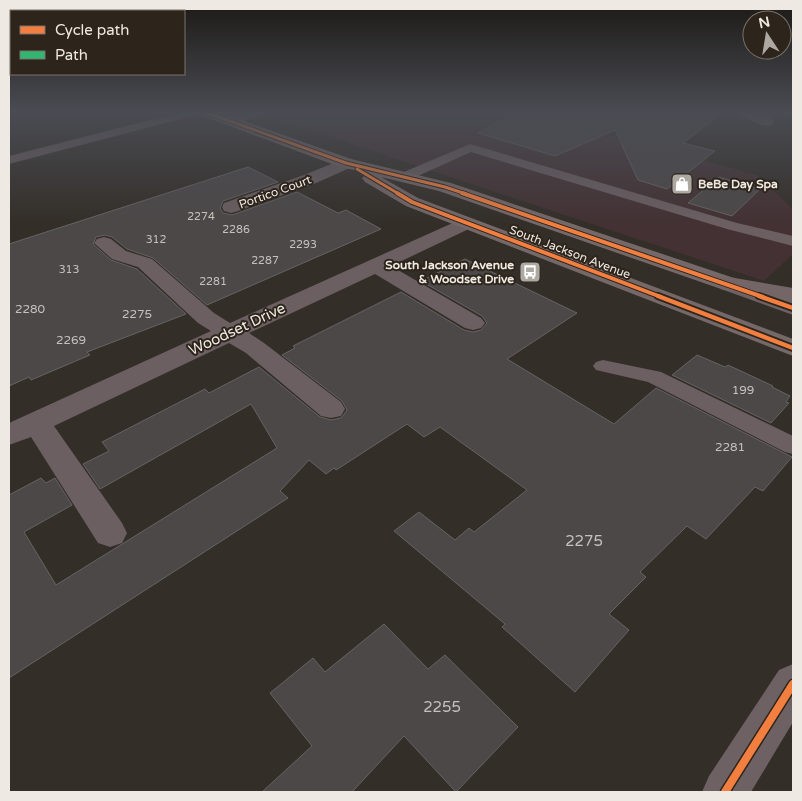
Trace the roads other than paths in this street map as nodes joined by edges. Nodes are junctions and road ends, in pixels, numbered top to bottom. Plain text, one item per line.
1 (50, 149) edge
2 (309, 149) edge
3 (467, 149) edge
4 (475, 149) edge
5 (9, 160) edge
6 (346, 163) junction
7 (404, 177) junction
8 (231, 207) dead end
9 (466, 223) junction
10 (793, 241) edge
11 (104, 244) dead end
12 (375, 266) junction
13 (729, 284) junction
14 (793, 295) edge
15 (793, 308) edge
16 (473, 324) dead end
17 (230, 333) junction
18 (793, 348) edge
19 (604, 366) dead end
20 (331, 409) dead end
21 (36, 422) junction
22 (9, 435) edge
23 (793, 446) edge
24 (110, 533) dead end
25 (793, 684) edge
26 (725, 792) edge

1 - 5 lane
2 - 6 main road, South Jackson Avenue
3 - 7 lane
4 - 10 lane
6 - 7 main road, South Jackson Avenue
6 - 8 street, Portico Court
6 - 9 main road, South Jackson Avenue
7 - 13 main road, South Jackson Avenue
9 - 12 street, Woodset Drive
9 - 18 main road, South Jackson Avenue
11 - 17 street
12 - 16 street
12 - 17 street, Woodset Drive
13 - 14 highway
13 - 15 main road, South Jackson Avenue
17 - 20 street
17 - 21 street, Woodset Drive
19 - 23 lane
21 - 22 street, Woodset Drive
21 - 24 street
25 - 26 main road

